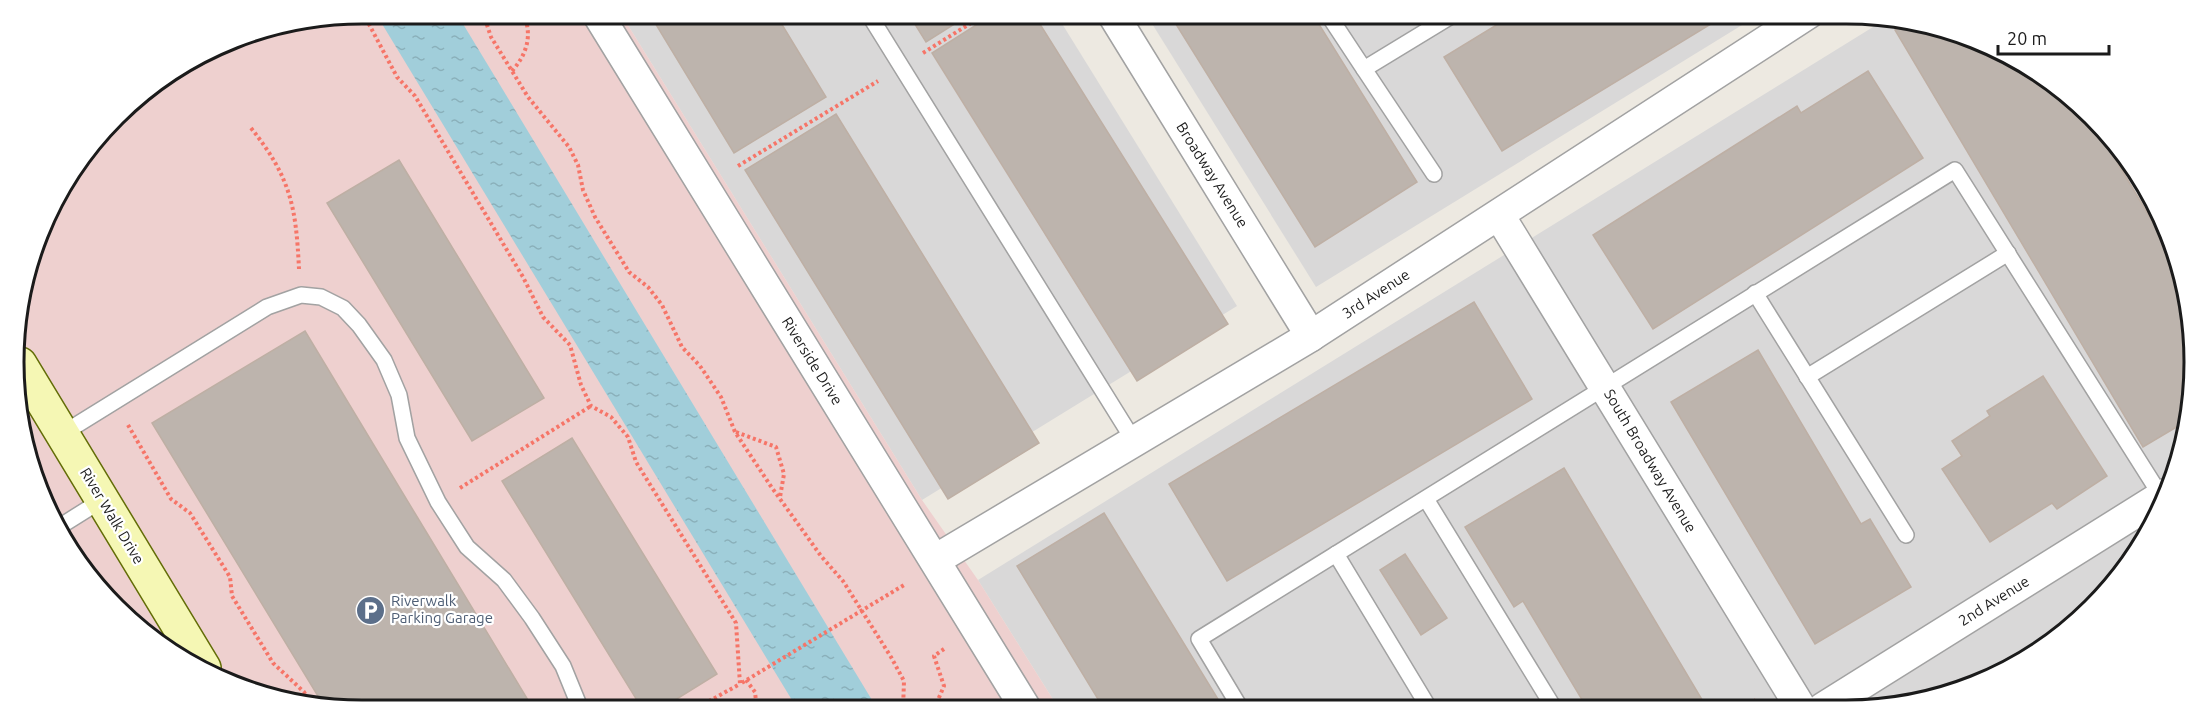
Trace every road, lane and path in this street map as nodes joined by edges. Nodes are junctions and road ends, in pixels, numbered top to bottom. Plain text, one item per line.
1 (368, 24) edge
2 (486, 24) edge
3 (525, 24) edge
4 (603, 24) edge
5 (874, 24) edge
6 (971, 24) edge
7 (1118, 24) edge
8 (1334, 24) edge
9 (1439, 24) edge
10 (1794, 24) edge
11 (901, 67) junction
12 (1364, 69) junction
13 (512, 71) junction
14 (251, 128) dead end
15 (738, 166) dead end
16 (1434, 174) dead end
17 (1499, 215) junction
18 (2008, 253) junction
19 (1755, 293) junction
20 (301, 295) junction
21 (1311, 336) junction
22 (24, 371) edge
23 (1807, 377) junction
24 (1605, 387) junction
25 (115, 402) junction
26 (591, 406) junction
27 (735, 432) junction
28 (62, 434) junction
29 (1134, 441) junction
30 (2159, 488) edge
31 (780, 498) junction
32 (1426, 499) junction
33 (102, 500) junction
34 (438, 502) junction
35 (2153, 503) edge
36 (65, 523) edge
37 (1906, 535) dead end
38 (1336, 554) junction
39 (935, 560) junction
40 (904, 585) dead end
41 (860, 611) junction
42 (944, 649) dead end
43 (190, 653) edge
44 (746, 680) junction
45 (740, 684) junction
46 (306, 695) edge
47 (577, 700) edge
48 (711, 700) edge
49 (756, 700) edge
50 (903, 700) edge
51 (938, 700) edge
52 (1021, 700) edge
53 (1236, 700) edge
54 (1424, 700) edge
55 (1549, 700) edge
56 (1796, 700) edge
57 (1836, 700) edge

1 - 26 path
2 - 13 path
3 - 13 path
4 - 39 street, Riverside Drive
5 - 11 lane
6 - 11 path
7 - 21 street, Broadway Avenue
8 - 12 lane
9 - 12 lane
10 - 17 street, 3rd Avenue
11 - 15 path
11 - 29 lane
12 - 16 lane
13 - 27 path
14 - 20 path
17 - 21 street, 3rd Avenue
17 - 24 street, South Broadway Avenue
18 - 19 lane
18 - 23 lane
18 - 30 lane
19 - 23 lane
19 - 24 lane
20 - 25 lane
20 - 34 lane
21 - 29 street, 3rd Avenue
22 - 28 street, River Walk Drive
23 - 37 lane
24 - 32 lane
24 - 56 street, South Broadway Avenue
25 - 28 lane
25 - 46 path
26 - 34 path
26 - 45 path
27 - 31 path
27 - 31 path
28 - 33 street, River Walk Drive
29 - 39 street, 3rd Avenue
31 - 41 path
32 - 38 lane
32 - 55 lane
33 - 36 lane
33 - 43 street, River Walk Drive
34 - 47 lane
35 - 57 street, 2nd Avenue
38 - 53 lane
38 - 54 lane
39 - 52 street, Riverside Drive
40 - 41 path
41 - 44 path
41 - 50 path
42 - 51 path
44 - 45 path
44 - 49 path
45 - 48 path

